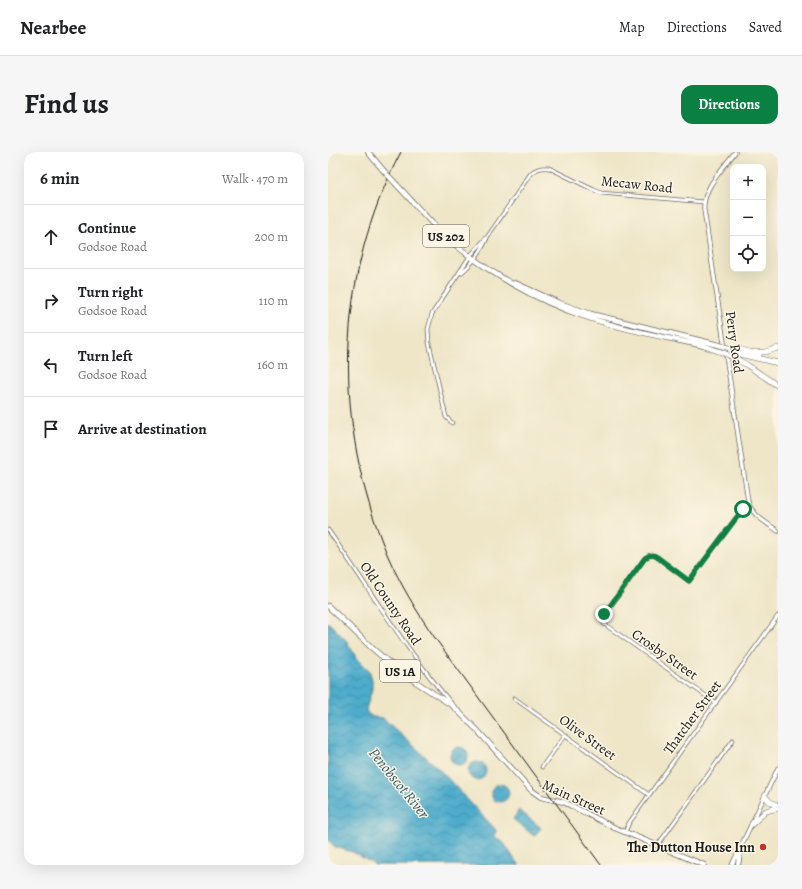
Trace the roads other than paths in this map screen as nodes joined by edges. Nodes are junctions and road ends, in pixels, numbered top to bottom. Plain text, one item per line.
1 (368, 152) edge
2 (735, 152) edge
3 (704, 202) junction
4 (488, 236) junction
5 (470, 256) junction
6 (475, 259) junction
7 (458, 276) junction
8 (503, 277) junction
9 (704, 346) joint
10 (778, 348) edge
11 (720, 349) junction
12 (739, 350) junction
13 (730, 352) junction
14 (778, 360) edge
15 (778, 363) edge
16 (778, 386) edge
17 (452, 423) dead end
18 (749, 506) junction
19 (328, 530) edge
20 (778, 531) edge
21 (328, 606) edge
22 (778, 616) edge
23 (514, 698) dead end
24 (716, 703) junction
25 (453, 706) junction
26 (565, 735) junction
27 (733, 740) dead end
28 (542, 767) dead end
29 (778, 768) edge
30 (649, 794) junction
31 (765, 796) junction
32 (778, 802) edge
33 (778, 807) edge
34 (752, 824) junction
35 (625, 832) junction
36 (657, 846) junction
37 (741, 846) junction
38 (704, 865) edge
39 (732, 865) edge
40 (738, 865) edge

1 - 5 main road, US 202, bridge
2 - 3 street, Perry Road
3 - 4 street, Mecaw Road
3 - 18 street, Perry Road
4 - 5 street, Mecaw Road
4 - 6 street, Mecaw Road
5 - 6 main road, US 202
5 - 7 street, Mecaw Road
6 - 7 street, Mecaw Road
6 - 8 main road, US 202
7 - 17 street
8 - 9 main road, US 202
8 - 11 main road, US 202
9 - 11 highway
10 - 12 highway
11 - 13 highway, bridge
11 - 13 main road, US 202, bridge
12 - 13 main road, US 202
12 - 14 highway
13 - 15 highway
13 - 16 highway
18 - 20 street
18 - 24 street, Crosby Street
19 - 25 street, Old County Road
21 - 25 main road, US 1A
22 - 24 street, Thatcher Street
23 - 26 street, Olive Street
24 - 30 street, Thatcher Street
25 - 35 main road, Main Street / US 1A
26 - 28 street
26 - 30 street, Olive Street
27 - 36 street
29 - 31 street
30 - 35 street, Thatcher Street
31 - 32 highway
31 - 33 highway
31 - 34 street
33 - 34 highway
34 - 37 street
35 - 36 main road, Main Street / US 1A
36 - 38 main road, Main Street / US 1A
37 - 39 street
37 - 40 main road

